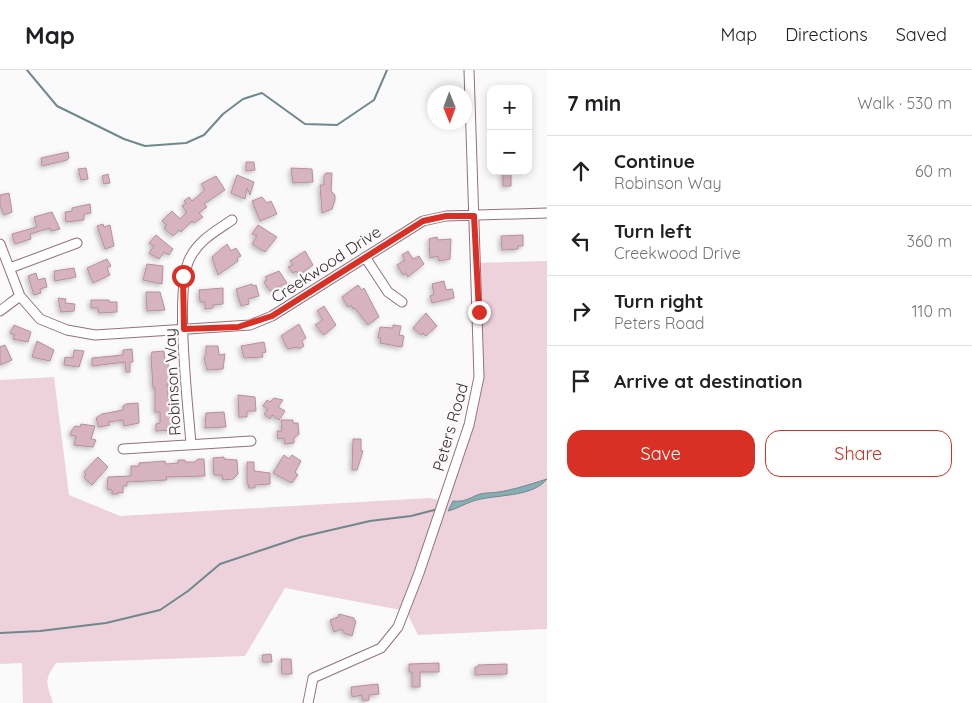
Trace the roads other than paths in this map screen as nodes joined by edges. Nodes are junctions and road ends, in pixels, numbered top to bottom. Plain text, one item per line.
1 (469, 70) edge
2 (547, 213) edge
3 (474, 216) junction
4 (232, 220) dead end
5 (77, 243) dead end
6 (0, 244) edge
7 (365, 257) junction
8 (10, 268) junction
9 (20, 296) junction
10 (402, 302) dead end
11 (0, 311) edge
12 (184, 329) junction
13 (251, 441) dead end
14 (191, 444) junction
15 (123, 449) dead end
16 (308, 703) edge

1 - 3 street, Peters Road
2 - 3 street, Creekwood Drive
3 - 7 street, Creekwood Drive
3 - 16 street, Peters Road
4 - 12 street, Robinson Way
5 - 8 street
6 - 8 street, Creekwood Drive
7 - 10 street
7 - 12 street, Creekwood Drive
8 - 9 street, Creekwood Drive
9 - 11 street
9 - 12 street, Creekwood Drive
12 - 14 street, Robinson Way
13 - 14 street
14 - 15 street

